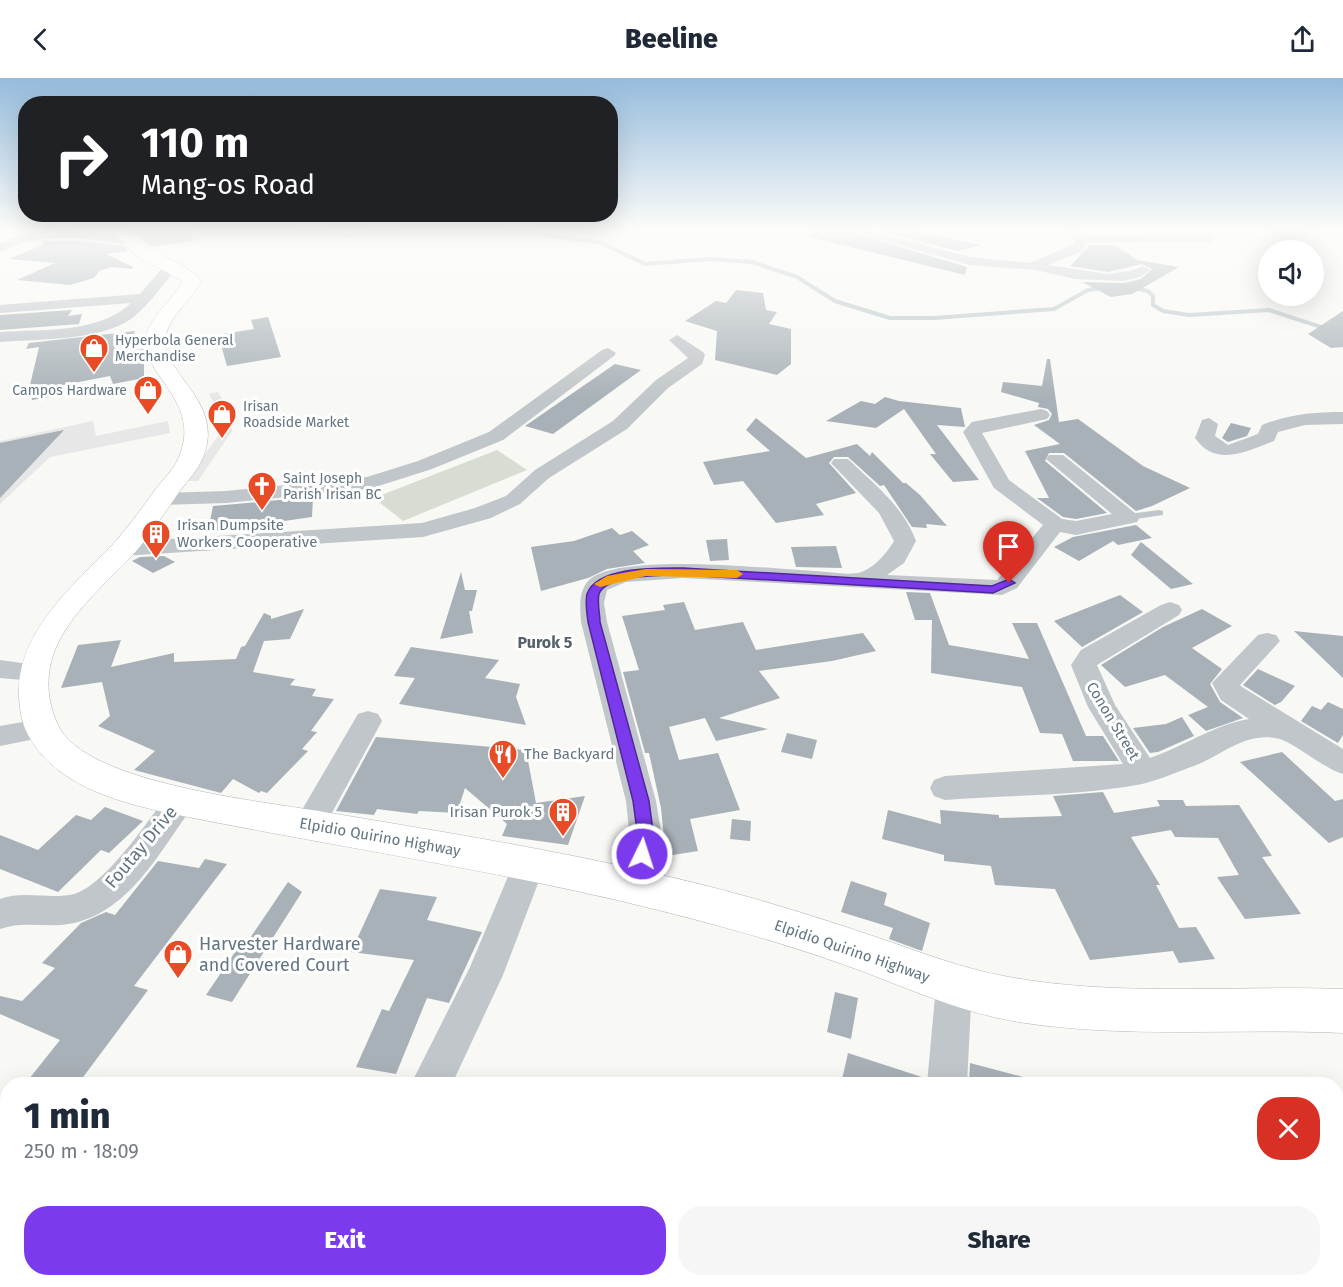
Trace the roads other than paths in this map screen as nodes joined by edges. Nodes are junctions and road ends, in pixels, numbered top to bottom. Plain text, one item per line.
1 (153, 286) edge
2 (190, 286) edge
3 (143, 298) junction
4 (0, 309) edge
5 (0, 337) edge
6 (677, 340) dead end
7 (608, 353) dead end
8 (1041, 415) dead end
9 (1343, 418) edge
10 (1209, 424) dead end
11 (1056, 459) dead end
12 (841, 463) dead end
13 (161, 499) junction
14 (1159, 513) dead end
15 (1129, 518) junction
16 (1055, 524) junction
17 (122, 549) junction
18 (863, 581) junction
19 (1170, 610) dead end
20 (1267, 640) dead end
21 (17, 671) edge
22 (368, 721) dead end
23 (1281, 727) junction
24 (40, 729) junction
25 (0, 736) edge
26 (1343, 763) edge
27 (1144, 772) junction
28 (945, 788) dead end
29 (180, 801) junction
30 (310, 824) junction
31 (529, 865) junction
32 (635, 886) junction
33 (0, 914) edge
34 (954, 986) junction
35 (1343, 1011) edge
36 (434, 1077) edge
37 (948, 1077) edge

1 - 3 street
2 - 13 highway, Elpidio Quirino Highway
3 - 4 street
3 - 5 street
6 - 17 street
7 - 13 street
8 - 16 street
9 - 10 street
11 - 15 street
12 - 18 street
13 - 17 highway, Elpidio Quirino Highway
14 - 15 lane
15 - 16 street
16 - 18 street
17 - 21 highway, Elpidio Quirino Highway
18 - 32 street
19 - 27 street, Conon Street
20 - 23 street
21 - 24 highway, Elpidio Quirino Highway
22 - 30 street
23 - 26 street
23 - 27 street, Conon Street
24 - 25 street
24 - 29 highway, Elpidio Quirino Highway
27 - 28 street, Conon Street
29 - 30 highway, Elpidio Quirino Highway
29 - 33 street, Foutay Drive
30 - 31 highway, Elpidio Quirino Highway
31 - 32 highway, Elpidio Quirino Highway
31 - 36 street
32 - 34 highway, Elpidio Quirino Highway
34 - 35 highway, Elpidio Quirino Highway
34 - 37 street

